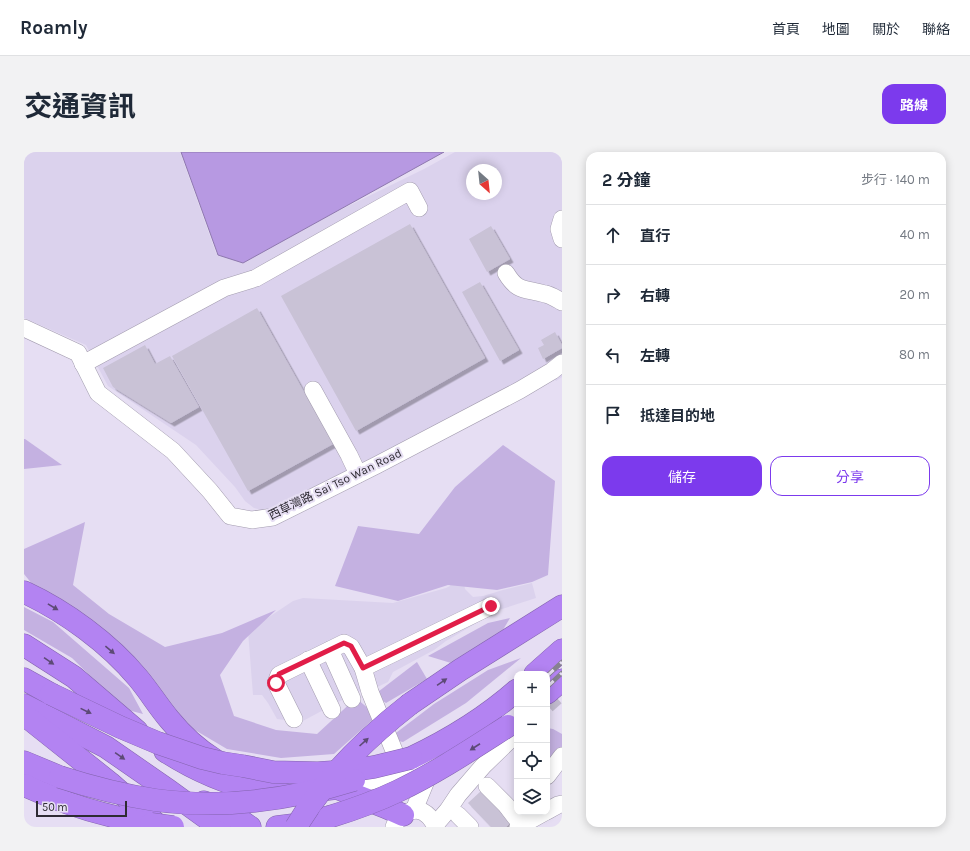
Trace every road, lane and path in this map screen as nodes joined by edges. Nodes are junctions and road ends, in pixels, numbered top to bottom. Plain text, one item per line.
1 (419, 208) dead end
2 (562, 220) edge
3 (562, 239) edge
4 (506, 272) dead end
5 (562, 302) edge
6 (24, 328) edge
7 (562, 363) edge
8 (83, 364) junction
9 (313, 390) dead end
10 (358, 474) junction
11 (24, 592) edge
12 (491, 606) dead end
13 (562, 606) edge
14 (24, 645) edge
15 (330, 650) junction
16 (562, 650) edge
17 (562, 654) edge
18 (308, 660) junction
19 (363, 668) junction
20 (538, 671) edge
21 (544, 671) edge
22 (24, 679) edge
23 (514, 692) edge
24 (352, 699) dead end
25 (24, 705) edge
26 (332, 710) dead end
27 (24, 715) edge
28 (294, 719) dead end
29 (488, 719) dead end
30 (514, 721) edge
31 (514, 736) edge
32 (562, 756) edge
33 (436, 758) junction
34 (24, 762) edge
35 (406, 766) junction
36 (550, 772) edge
37 (24, 785) edge
38 (487, 786) dead end
39 (337, 788) junction
40 (168, 790) junction
41 (286, 794) junction
42 (458, 795) junction
43 (562, 804) edge
44 (550, 809) edge
45 (458, 815) dead end
46 (534, 815) edge
47 (408, 816) edge
48 (518, 820) edge
49 (435, 826) edge
50 (160, 827) edge
51 (173, 827) edge
52 (219, 827) edge
53 (250, 827) edge
54 (277, 827) edge
55 (296, 827) edge
56 (470, 827) edge

1 - 8 street
2 - 3 street
4 - 5 street
6 - 8 street, 西草灣路 Sai Tso Wan Road
7 - 10 street, 西草灣路 Sai Tso Wan Road
8 - 10 street, 西草灣路 Sai Tso Wan Road
9 - 10 street
11 -> 41 highway
12 - 19 street
55 -> 13 highway, bridge
14 -> 41 highway
15 - 18 street
15 - 19 street
15 - 24 street
16 - 20 highway
17 - 21 street
18 - 26 street
18 - 28 street
19 - 35 street
22 -> 35 highway, bridge
23 - 35 highway
25 -> 40 highway
27 - 50 highway
29 - 33 street
30 -> 54 highway, bridge
31 - 42 street
32 - 36 street
33 - 35 street
33 - 47 street
34 - 35 highway, bridge
35 - 39 street
37 - 51 highway, bridge
38 - 48 street
39 - 41 highway
39 - 47 highway
40 - 52 highway
40 - 53 highway
42 - 47 street
42 - 49 street
43 - 44 street
45 - 56 street
46 - 48 street
47 - 49 street

